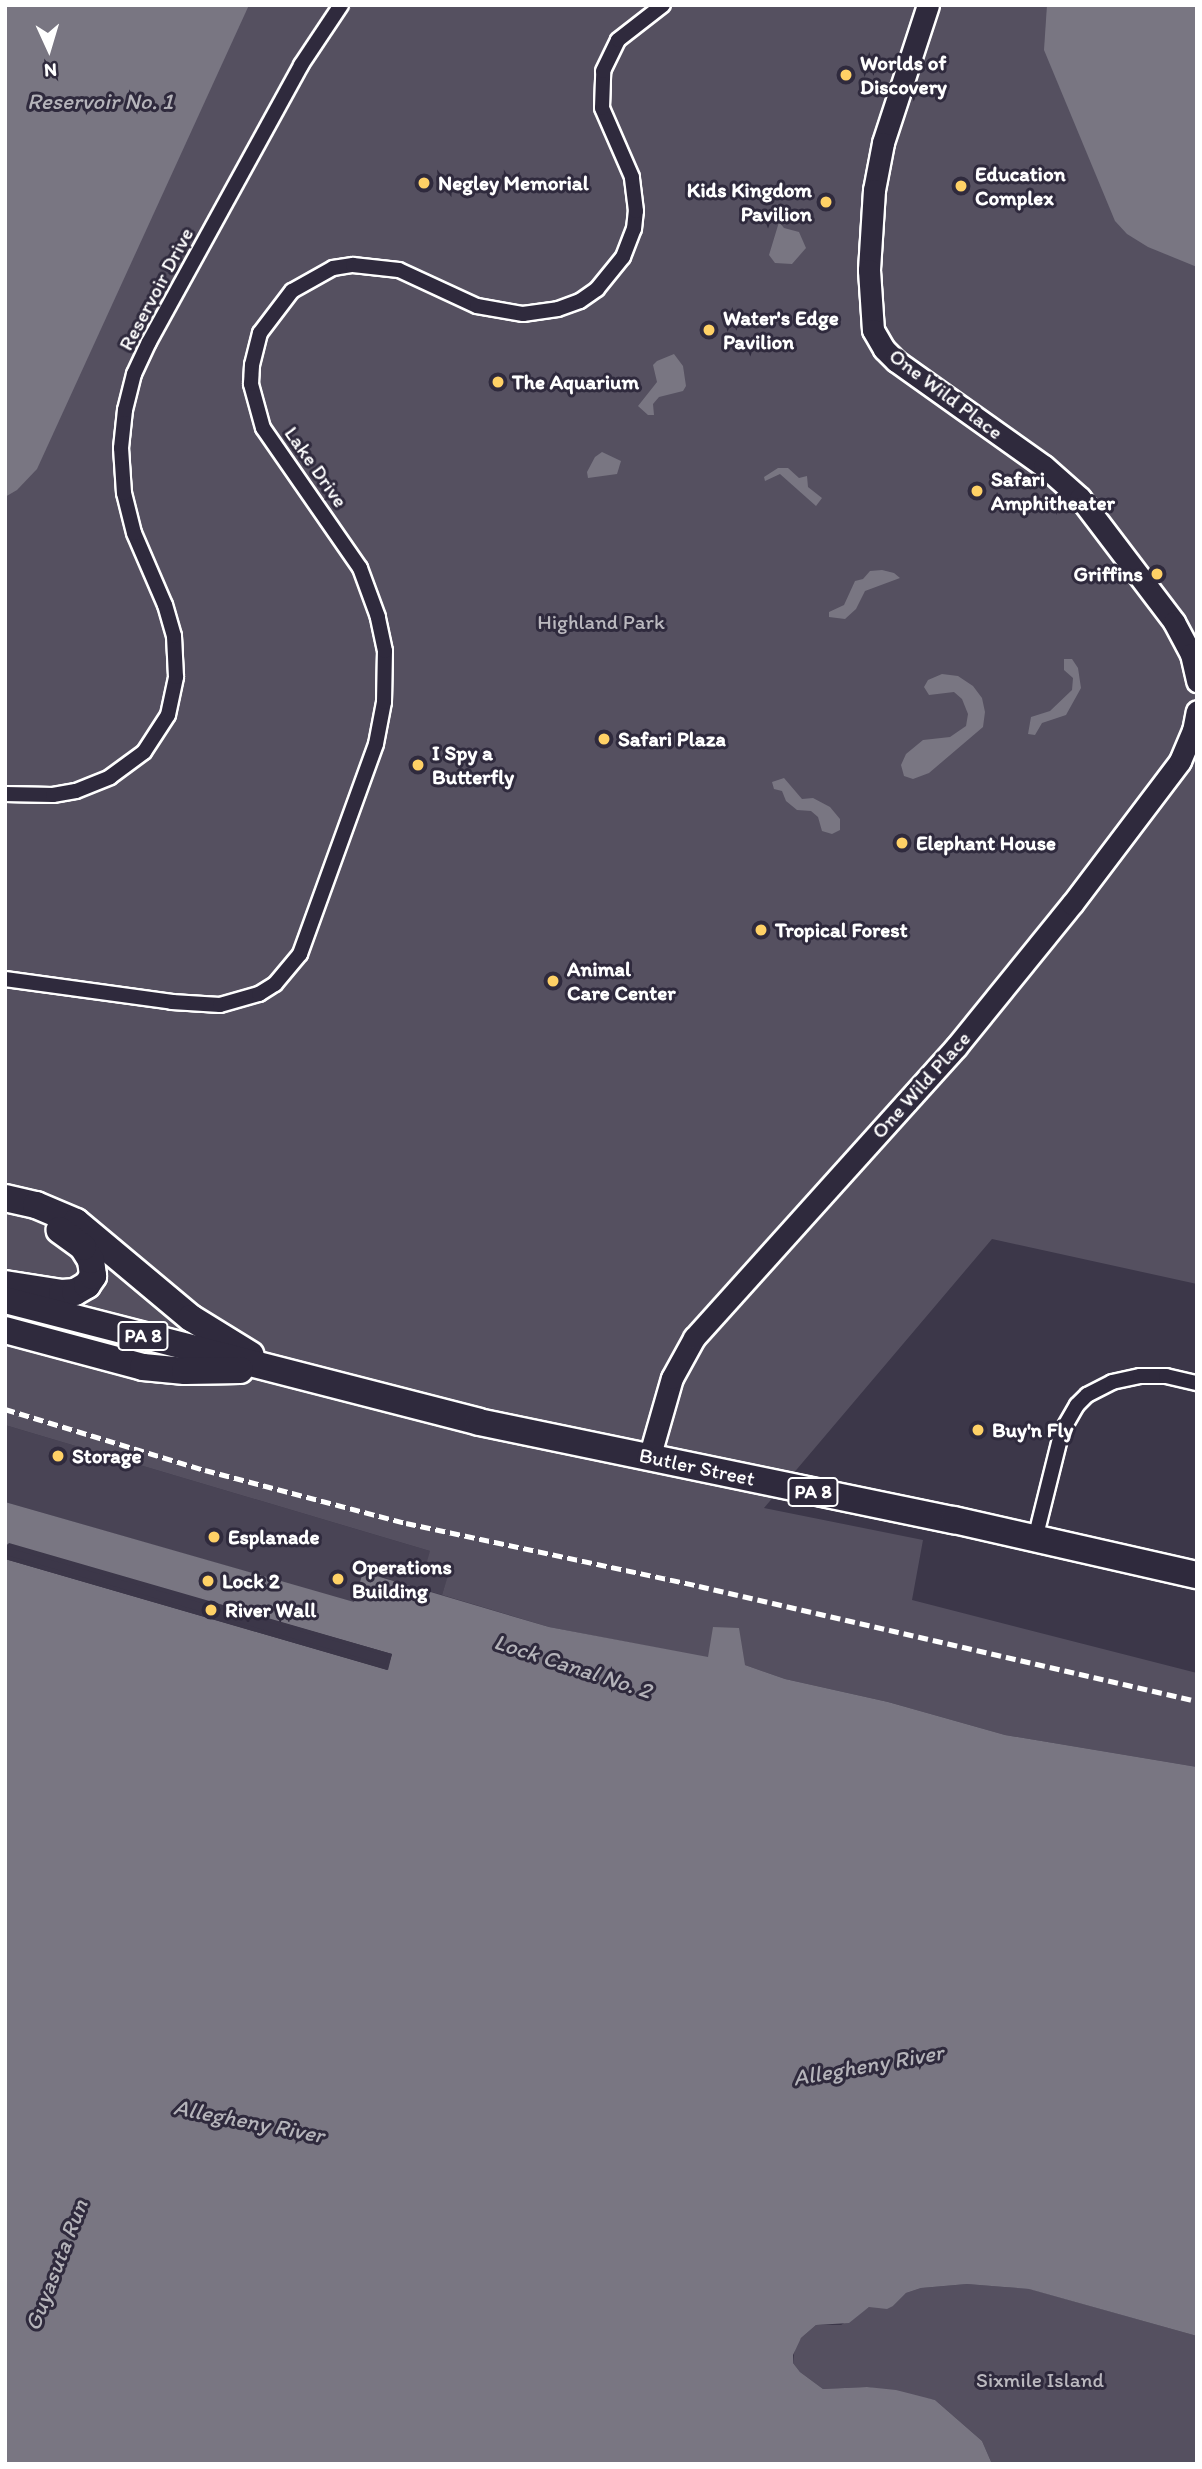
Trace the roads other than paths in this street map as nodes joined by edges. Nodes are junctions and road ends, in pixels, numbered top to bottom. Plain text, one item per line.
1 (341, 5) edge
2 (663, 5) edge
3 (928, 5) edge
4 (1197, 681) edge
5 (1197, 711) edge
6 (5, 794) edge
7 (5, 978) edge
8 (5, 1198) edge
9 (5, 1213) edge
10 (5, 1284) edge
11 (5, 1300) edge
12 (5, 1330) edge
13 (280, 1371) junction
14 (1197, 1383) edge
15 (649, 1458) junction
16 (1035, 1539) junction
17 (1197, 1575) edge

1 - 6 street, Reservoir Drive
2 - 7 street, Lake Drive
3 - 4 main road, One Wild Place
5 - 15 main road, One Wild Place
8 - 13 highway
9 - 10 highway
11 - 13 highway, PA 8
12 - 13 highway
13 - 15 highway, Butler Street / PA 8
14 - 16 street
15 - 16 highway, Butler Street / PA 8
16 - 17 highway, Butler Street / PA 8

